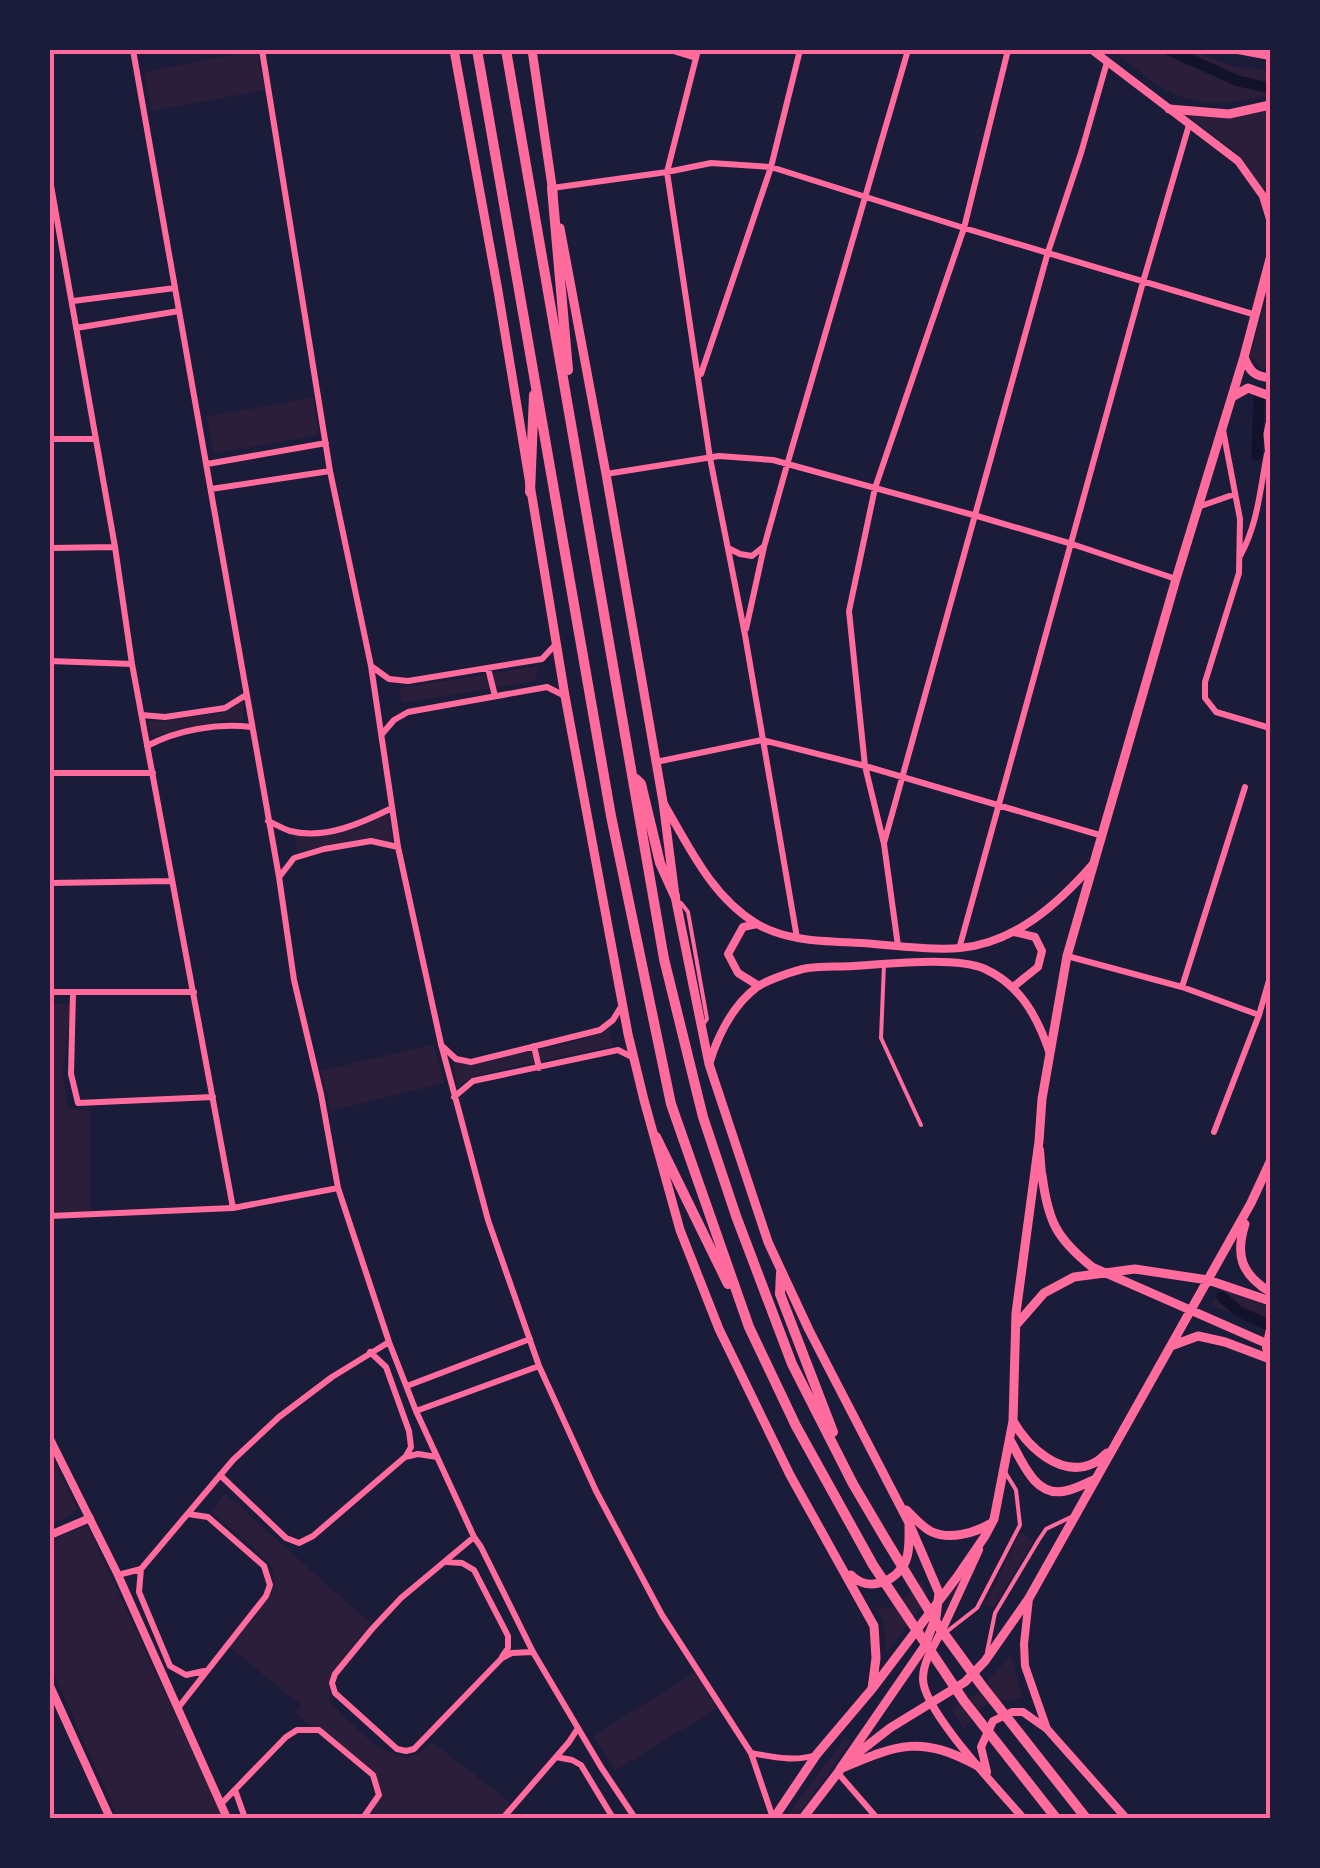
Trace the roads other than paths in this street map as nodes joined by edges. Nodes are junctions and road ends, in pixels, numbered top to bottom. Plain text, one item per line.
1 (133, 50) edge
2 (262, 50) edge
3 (454, 50) edge
4 (477, 50) edge
5 (506, 50) edge
6 (532, 50) edge
7 (670, 50) edge
8 (800, 50) edge
9 (908, 50) edge
10 (1008, 50) edge
11 (1092, 50) edge
12 (1238, 50) edge
13 (697, 54) edge
14 (1270, 56) edge
15 (1107, 62) junction
16 (1270, 105) edge
17 (1168, 108) junction
18 (1189, 126) junction
19 (771, 167) junction
20 (667, 172) junction
21 (50, 180) edge
22 (552, 188) junction
23 (864, 196) junction
24 (1270, 218) edge
25 (54, 222) edge
26 (964, 228) junction
27 (1048, 252) junction
28 (1270, 259) edge
29 (1143, 282) junction
30 (175, 288) junction
31 (73, 302) junction
32 (178, 310) junction
33 (1256, 315) junction
34 (76, 328) junction
35 (1244, 357) junction
36 (535, 374) junction
37 (699, 378) junction
38 (1270, 378) edge
39 (1270, 396) edge
40 (1232, 397) junction
41 (1270, 424) edge
42 (1223, 428) junction
43 (573, 436) junction
44 (50, 440) edge
45 (95, 440) junction
46 (326, 443) junction
47 (1269, 448) edge
48 (710, 458) junction
49 (1270, 458) edge
50 (207, 464) junction
51 (787, 465) junction
52 (330, 471) junction
53 (606, 474) junction
54 (875, 488) junction
55 (212, 489) junction
56 (530, 492) junction
57 (1235, 494) junction
58 (1198, 507) junction
59 (977, 516) junction
60 (1072, 544) junction
61 (764, 546) junction
62 (50, 548) edge
63 (115, 548) junction
64 (728, 548) junction
65 (1240, 558) junction
66 (1176, 579) junction
67 (744, 636) junction
68 (557, 643) junction
69 (50, 661) edge
70 (132, 664) junction
71 (371, 666) junction
72 (488, 668) junction
73 (246, 695) junction
74 (495, 696) junction
75 (565, 696) junction
76 (142, 716) junction
77 (251, 727) junction
78 (1270, 728) edge
79 (381, 735) junction
80 (762, 740) junction
81 (147, 746) junction
82 (656, 762) junction
83 (865, 766) junction
84 (50, 772) edge
85 (153, 773) junction
86 (633, 776) junction
87 (904, 779) junction
88 (1244, 787) dead end
89 (663, 802) junction
90 (996, 806) junction
91 (392, 808) junction
92 (268, 820) junction
93 (1102, 836) junction
94 (884, 844) junction
95 (398, 847) junction
96 (1096, 861) junction
97 (279, 877) junction
98 (171, 880) junction
99 (50, 883) edge
100 (675, 896) junction
101 (757, 924) junction
102 (1014, 932) junction
103 (798, 940) junction
104 (898, 946) junction
105 (959, 948) junction
106 (1068, 956) junction
107 (886, 964) junction
108 (1270, 977) edge
109 (759, 986) junction
110 (1013, 986) junction
111 (1182, 987) junction
112 (50, 992) edge
113 (73, 992) junction
114 (194, 992) junction
115 (623, 1004) junction
116 (1258, 1014) junction
117 (441, 1044) junction
118 (534, 1046) junction
119 (1050, 1051) junction
120 (633, 1057) junction
121 (709, 1064) junction
122 (539, 1068) junction
123 (454, 1096) junction
124 (213, 1097) junction
125 (921, 1125) dead end
126 (1214, 1132) dead end
127 (656, 1137) junction
128 (1039, 1141) junction
129 (1270, 1162) edge
130 (1042, 1175) joint
131 (338, 1188) junction
132 (1251, 1203) junction
133 (233, 1208) junction
134 (50, 1216) edge
135 (781, 1272) junction
136 (1208, 1280) junction
137 (1270, 1292) edge
138 (1270, 1301) edge
139 (1016, 1325) junction
140 (749, 1327) junction
141 (1269, 1331) edge
142 (530, 1339) junction
143 (389, 1342) junction
144 (1270, 1344) edge
145 (1171, 1346) junction
146 (370, 1352) junction
147 (1270, 1358) edge
148 (540, 1366) junction
149 (407, 1386) junction
150 (416, 1410) junction
151 (1013, 1421) junction
152 (50, 1439) edge
153 (1010, 1440) junction
154 (1113, 1448) junction
155 (405, 1457) junction
156 (438, 1458) junction
157 (1005, 1472) junction
158 (220, 1476) junction
159 (1096, 1479) junction
160 (853, 1484) junction
161 (899, 1504) junction
162 (188, 1514) junction
163 (1076, 1515) junction
164 (90, 1518) junction
165 (909, 1523) junction
166 (992, 1523) junction
167 (50, 1535) edge
168 (985, 1536) junction
169 (474, 1537) junction
170 (444, 1562) junction
171 (841, 1565) junction
172 (141, 1569) junction
173 (118, 1575) junction
174 (1030, 1598) junction
175 (937, 1603) junction
176 (938, 1638) junction
177 (533, 1652) junction
178 (502, 1658) junction
179 (985, 1661) junction
180 (206, 1671) junction
181 (50, 1686) edge
182 (872, 1689) junction
183 (931, 1704) junction
184 (178, 1708) junction
185 (578, 1728) junction
186 (1047, 1729) junction
187 (752, 1753) junction
188 (817, 1754) junction
189 (554, 1757) junction
190 (978, 1766) junction
191 (838, 1770) junction
192 (988, 1776) junction
193 (235, 1790) junction
194 (221, 1804) junction
195 (110, 1818) edge
196 (227, 1818) edge
197 (245, 1818) edge
198 (363, 1818) edge
199 (504, 1818) edge
200 (612, 1818) edge
201 (635, 1818) edge
202 (774, 1818) edge
203 (802, 1818) edge
204 (876, 1818) edge
205 (1024, 1818) edge
206 (1056, 1818) edge
207 (1086, 1818) edge
208 (1126, 1818) edge

1 - 30 street
2 - 46 street
3 - 56 main road
4 - 36 main road
5 - 43 main road
6 - 22 main road
7 - 13 street
8 - 19 street
9 - 23 street
10 - 26 street
11 - 15 street
12 - 14 street
13 - 20 street
15 - 17 street
15 - 27 street
16 - 17 main road
17 - 18 street
18 - 24 street
18 - 29 street
19 - 20 street
19 - 23 street
19 - 37 street
20 - 22 street
20 - 37 street
21 - 25 street
22 - 43 main road
22 - 53 main road
23 - 26 street
23 - 51 street
25 - 31 street
26 - 27 street
26 - 54 street
27 - 29 street
27 - 59 street
28 - 33 main road
29 - 33 street
29 - 60 street
30 - 31 street
30 - 32 street
31 - 34 street
32 - 34 street
32 - 50 street
33 - 35 main road
34 - 45 street
35 - 38 main road
35 - 40 main road
36 - 56 main road
36 - 140 main road
37 - 48 street
39 - 40 main road
40 - 42 main road
41 - 47 main road
42 - 57 street
42 - 58 main road
43 - 86 main road
44 - 45 street
45 - 63 street
46 - 50 street
46 - 52 street
47 - 49 main road
47 - 65 street
48 - 51 street
48 - 53 street
48 - 64 street
50 - 55 street
51 - 54 street
51 - 61 street
52 - 55 street
52 - 71 street
53 - 82 main road
54 - 59 street
54 - 83 street
55 - 73 street
56 - 68 main road
57 - 58 street
57 - 65 street
58 - 66 main road
59 - 60 street
59 - 87 street
60 - 66 street
60 - 90 street
61 - 64 street
61 - 67 street
62 - 63 street
63 - 70 street
64 - 67 street
65 - 78 street
66 - 93 main road
67 - 80 street
68 - 72 street
68 - 75 main road
69 - 70 street
70 - 76 street
71 - 72 street
71 - 79 street
72 - 74 street
73 - 76 street
73 - 77 street
74 - 75 street
74 - 79 street
75 - 115 main road
76 - 81 street
77 - 81 street
77 - 92 street
79 - 91 street
80 - 82 street
80 - 83 street
80 - 103 street
81 - 85 street
82 - 89 main road
83 - 87 street
83 - 94 street
84 - 85 street
85 - 98 street
86 - 100 main road
86 - 160 main road
87 - 90 street
87 - 94 street
88 - 111 street
89 - 100 main road
89 - 101 street
90 - 93 street
90 - 105 street
91 - 92 street
91 - 95 street
92 - 97 street
93 - 96 main road
94 - 104 street
95 - 97 street
95 - 117 street
96 - 102 street
96 - 106 main road
97 - 131 street
98 - 99 street
98 - 114 street
100 - 121 main road
101 - 103 street
101 - 109 street
102 - 105 street
102 - 110 street
103 - 104 street
104 - 105 street
106 - 111 street
106 - 119 main road
107 - 109 street
107 - 110 street
107 - 125 lane
108 - 116 street
109 - 121 street
110 - 119 street
111 - 116 street
112 - 113 street
113 - 114 street
113 - 124 street
114 - 124 street
115 - 118 street
115 - 120 main road
116 - 126 street
117 - 118 street
117 - 123 street
118 - 122 street
119 - 128 main road
120 - 122 street
120 - 127 main road
121 - 135 main road
122 - 123 street
123 - 142 street
124 - 133 street
127 - 140 main road
127 - 171 main road
128 - 130 street
128 - 139 main road
129 - 132 main road
130 - 144 main road
131 - 133 street
131 - 143 street
132 - 136 main road
132 - 137 main road
133 - 134 street
135 - 160 main road
135 - 161 main road
136 - 138 main road
136 - 139 main road
136 - 145 main road
139 - 151 main road
140 - 206 main road
141 - 147 street
142 - 148 street
142 - 149 street
143 - 146 street
143 - 149 street
145 - 147 main road
145 - 154 main road
146 - 155 street
146 - 158 street
148 - 150 street
148 - 187 street
149 - 150 street
150 - 156 street
151 - 153 main road
151 - 154 main road
152 - 164 street
153 - 157 main road
153 - 159 main road
154 - 159 main road
155 - 156 street
155 - 158 street
156 - 169 street
157 - 166 main road
157 - 176 lane
158 - 162 street
159 - 163 main road
160 - 207 main road
161 - 165 main road
161 - 166 main road
162 - 172 street
162 - 180 street
163 - 174 main road
163 - 179 lane
164 - 167 street
164 - 173 street
165 - 171 main road
165 - 175 main road
166 - 168 main road
168 - 175 main road
168 - 176 street
169 - 170 street
169 - 177 street
170 - 178 street
170 - 178 street
171 - 182 main road
172 - 173 street
172 - 180 street
173 - 184 street
174 - 179 main road
174 - 186 street
175 - 182 main road
175 - 191 main road
176 - 183 street
177 - 178 street
177 - 185 street
179 - 183 main road
180 - 184 street
181 - 195 street
182 - 188 main road
183 - 190 street
183 - 191 main road
184 - 194 street
185 - 189 street
185 - 201 street
186 - 192 street
186 - 208 street
187 - 188 street
187 - 202 street
188 - 202 main road
189 - 199 street
189 - 200 street
190 - 191 main road
190 - 192 street
191 - 203 main road
191 - 204 street
192 - 205 street
193 - 194 street
193 - 197 street
193 - 198 street
194 - 196 street

